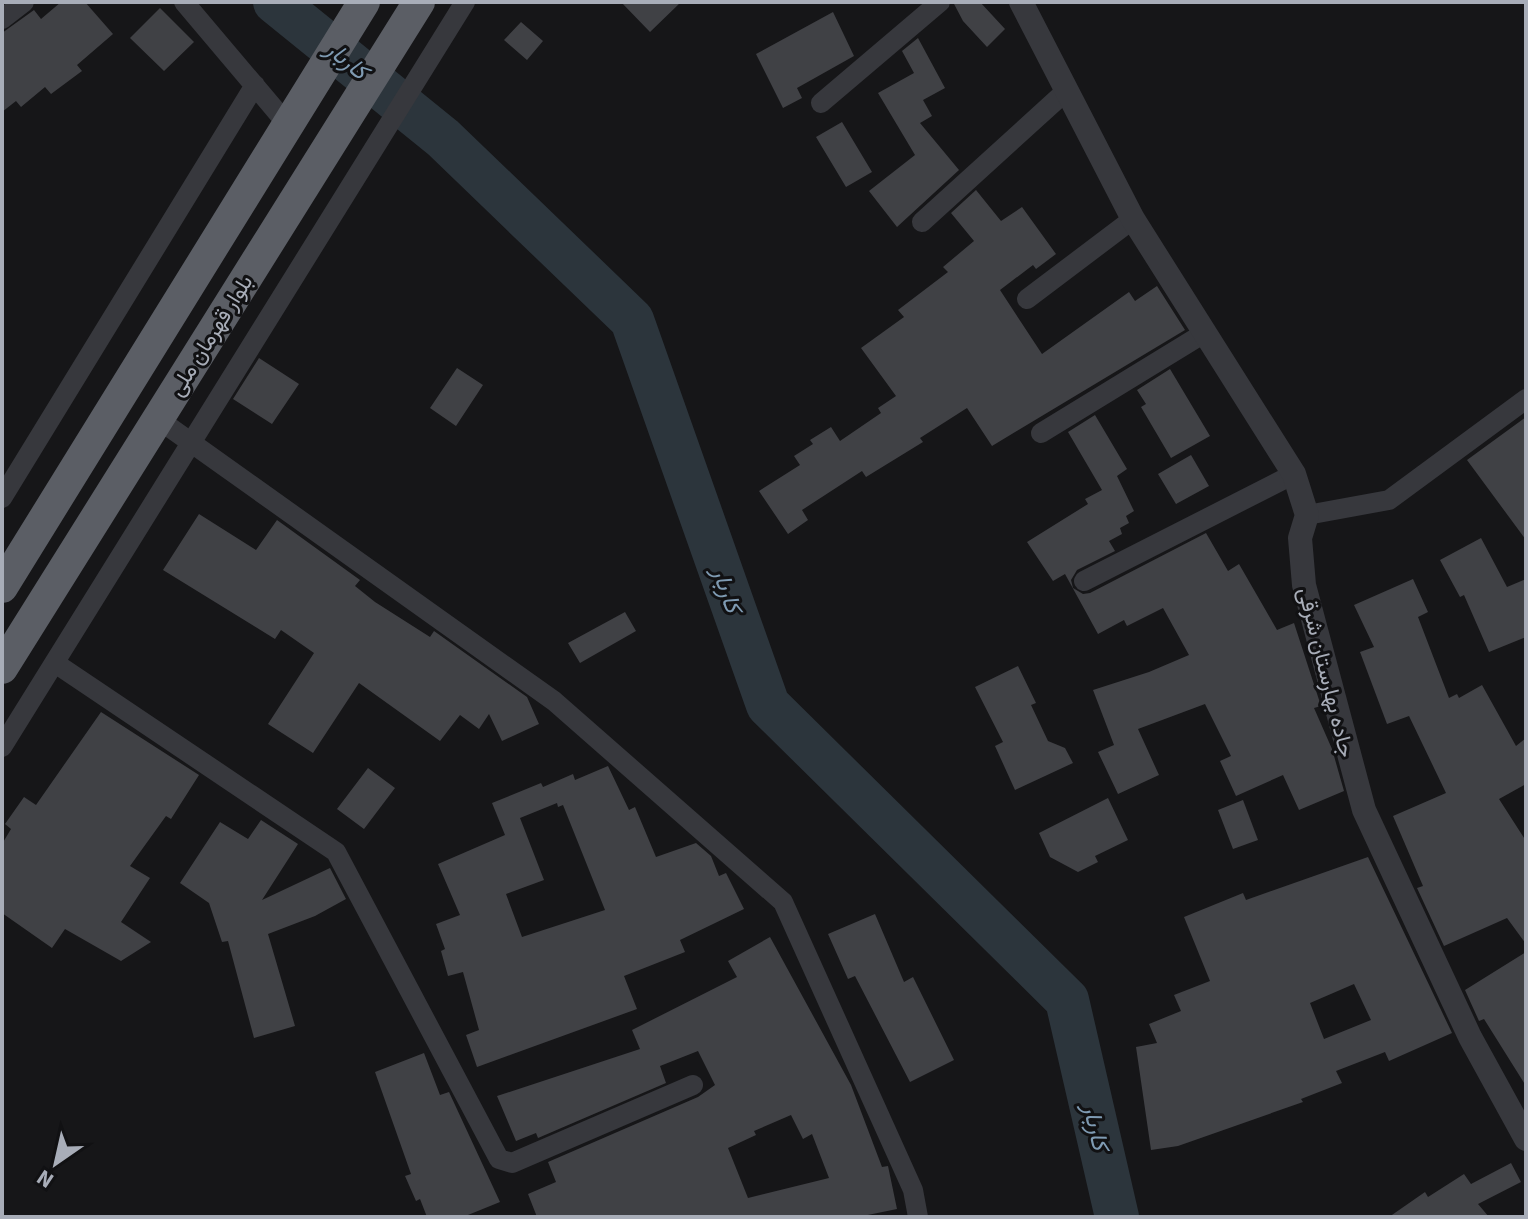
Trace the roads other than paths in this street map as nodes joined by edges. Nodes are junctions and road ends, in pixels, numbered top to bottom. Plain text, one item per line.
1 (24, 2) edge
2 (184, 2) edge
3 (419, 2) edge
4 (465, 2) edge
5 (940, 2) edge
6 (1021, 2) edge
7 (363, 4) edge
8 (2, 19) edge
9 (255, 85) junction
10 (1065, 92) junction
11 (821, 103) dead end
12 (295, 114) junction
13 (1133, 219) junction
14 (922, 222) dead end
15 (1027, 299) dead end
16 (1206, 332) junction
17 (1526, 399) edge
18 (158, 419) junction
19 (1041, 433) dead end
20 (192, 442) junction
21 (1294, 474) junction
22 (2, 498) edge
23 (1307, 515) junction
24 (1084, 581) dead end
25 (2, 587) edge
26 (55, 663) junction
27 (2, 668) edge
28 (2, 747) edge
29 (693, 1085) dead end
30 (1526, 1139) edge
31 (918, 1217) edge

1 - 8 street
2 - 9 street
3 - 18 highway, بلوار قهرمان ملی
4 - 20 street
5 - 11 street
6 - 10 street, جاده بهارستان شرقی
7 - 12 highway, بلوار قهرمان ملی
9 - 12 street
9 - 22 street
10 - 13 street, جاده بهارستان شرقی
10 - 14 street
12 - 25 highway, بلوار قهرمان ملی
13 - 15 street
13 - 16 street, جاده بهارستان شرقی
16 - 19 street
16 - 21 street, جاده بهارستان شرقی
17 - 23 street
18 - 20 street
18 - 27 highway, بلوار قهرمان ملی
20 - 26 street
20 - 31 street
21 - 23 street, جاده بهارستان شرقی
21 - 24 street
23 - 30 street, جاده بهارستان شرقی
26 - 28 street
26 - 29 street

